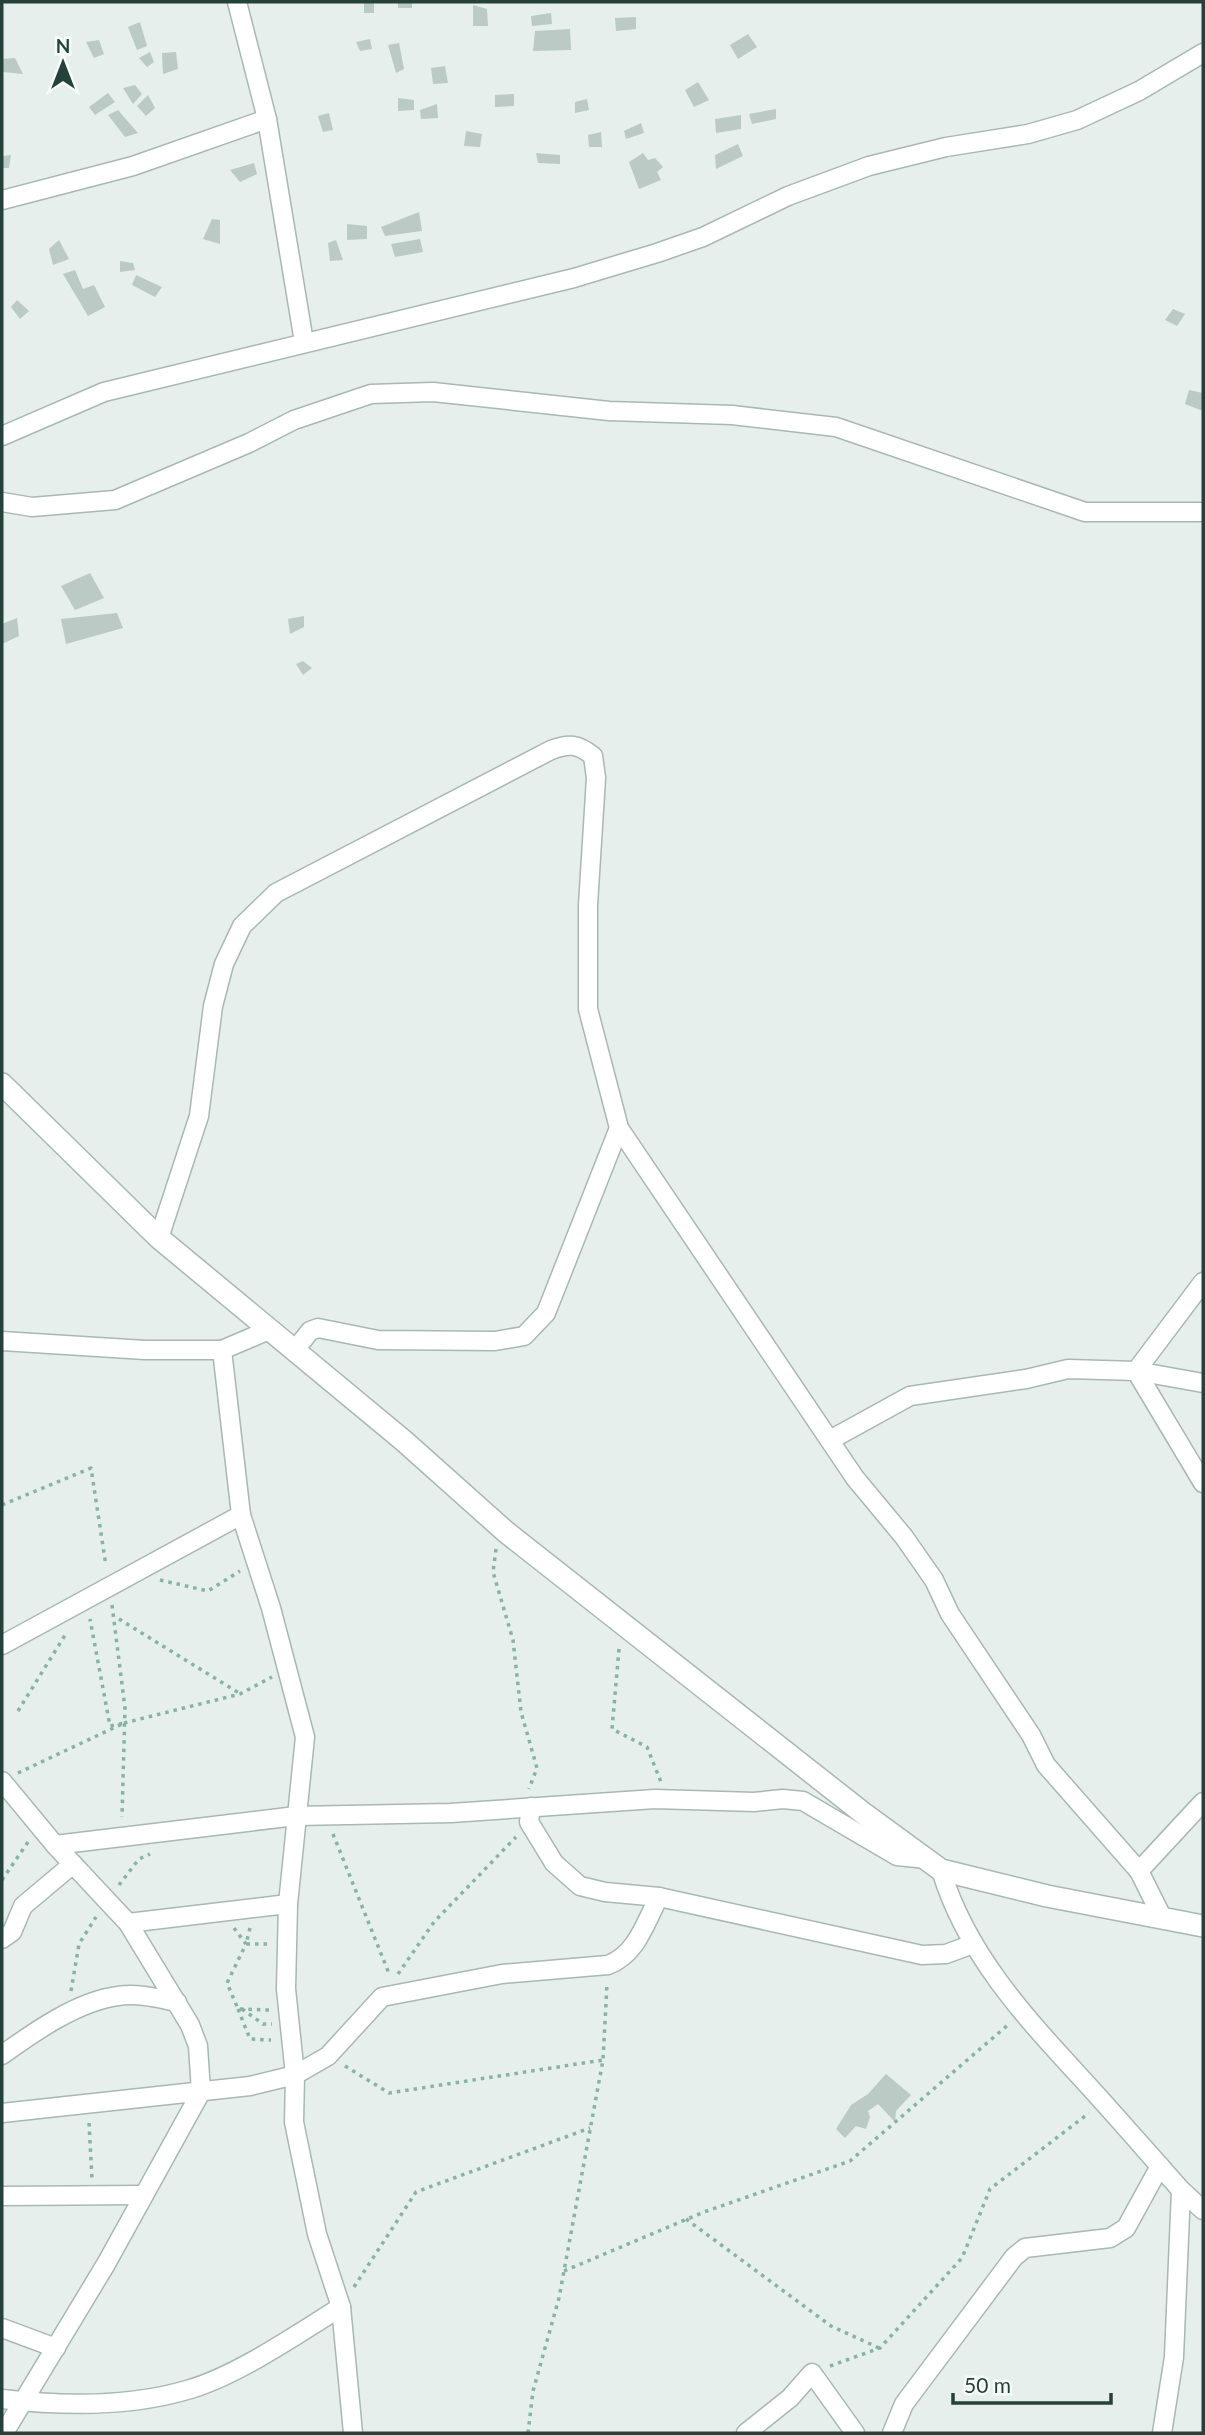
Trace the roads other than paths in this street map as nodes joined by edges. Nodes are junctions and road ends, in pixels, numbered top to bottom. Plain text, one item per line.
1 (237, 2) edge
2 (1203, 54) edge
3 (267, 119) junction
4 (2, 200) edge
5 (304, 342) junction
6 (2, 436) edge
7 (2, 502) edge
8 (1203, 512) edge
9 (2, 1084) edge
10 (619, 1128) junction
11 (159, 1238) junction
12 (1203, 1283) edge
13 (269, 1330) junction
14 (2, 1341) edge
15 (222, 1350) junction
16 (295, 1350) junction
17 (1136, 1371) junction
18 (1203, 1382) edge
19 (830, 1440) junction
20 (1203, 1483) edge
21 (241, 1515) junction
22 (2, 1645) edge
23 (2, 1781) edge
24 (1203, 1802) edge
25 (529, 1807) junction
26 (296, 1816) junction
27 (55, 1846) junction
28 (73, 1864) junction
29 (934, 1865) junction
30 (1139, 1871) junction
31 (659, 1897) junction
32 (288, 1904) junction
33 (1162, 1917) junction
34 (128, 1923) junction
35 (1203, 1926) edge
36 (2, 1940) edge
37 (973, 1944) junction
38 (177, 2002) junction
39 (2, 2055) edge
40 (295, 2075) junction
41 (201, 2092) junction
42 (2, 2113) edge
43 (1160, 2166) junction
44 (1181, 2190) junction
45 (143, 2195) junction
46 (2, 2196) edge
47 (1203, 2210) edge
48 (341, 2307) junction
49 (2, 2328) edge
50 (56, 2348) junction
51 (2, 2399) edge
52 (24, 2402) junction
53 (4, 2433) edge
54 (352, 2433) edge
55 (746, 2433) edge
56 (855, 2433) edge
57 (892, 2433) edge
58 (1162, 2433) edge

1 - 3 street
2 - 5 street
3 - 4 street
3 - 5 street
5 - 6 street
7 - 8 street
9 - 11 street
10 - 11 street
10 - 16 street
10 - 19 street
11 - 13 street
12 - 17 street
13 - 15 street
13 - 16 street
14 - 15 street
15 - 21 street
16 - 29 street
17 - 18 street
17 - 19 street
17 - 20 street
19 - 30 street
21 - 22 street
21 - 26 street
23 - 27 street
24 - 30 street
25 - 26 street
25 - 29 street
25 - 31 street
26 - 27 street
26 - 32 street
27 - 28 street
28 - 34 street
28 - 36 street
29 - 33 street
29 - 37 street
30 - 33 street
31 - 37 street
31 - 40 street
32 - 34 street
32 - 40 street
33 - 35 street
34 - 38 street
37 - 43 street
38 - 39 street
38 - 41 street
40 - 41 street
40 - 48 street
41 - 42 street
41 - 45 street
43 - 44 street
43 - 57 street
44 - 47 street
44 - 58 street
45 - 46 street
45 - 50 street
48 - 52 street
48 - 54 street
49 - 50 street
50 - 52 street
51 - 52 street
52 - 53 street
55 - 56 street

